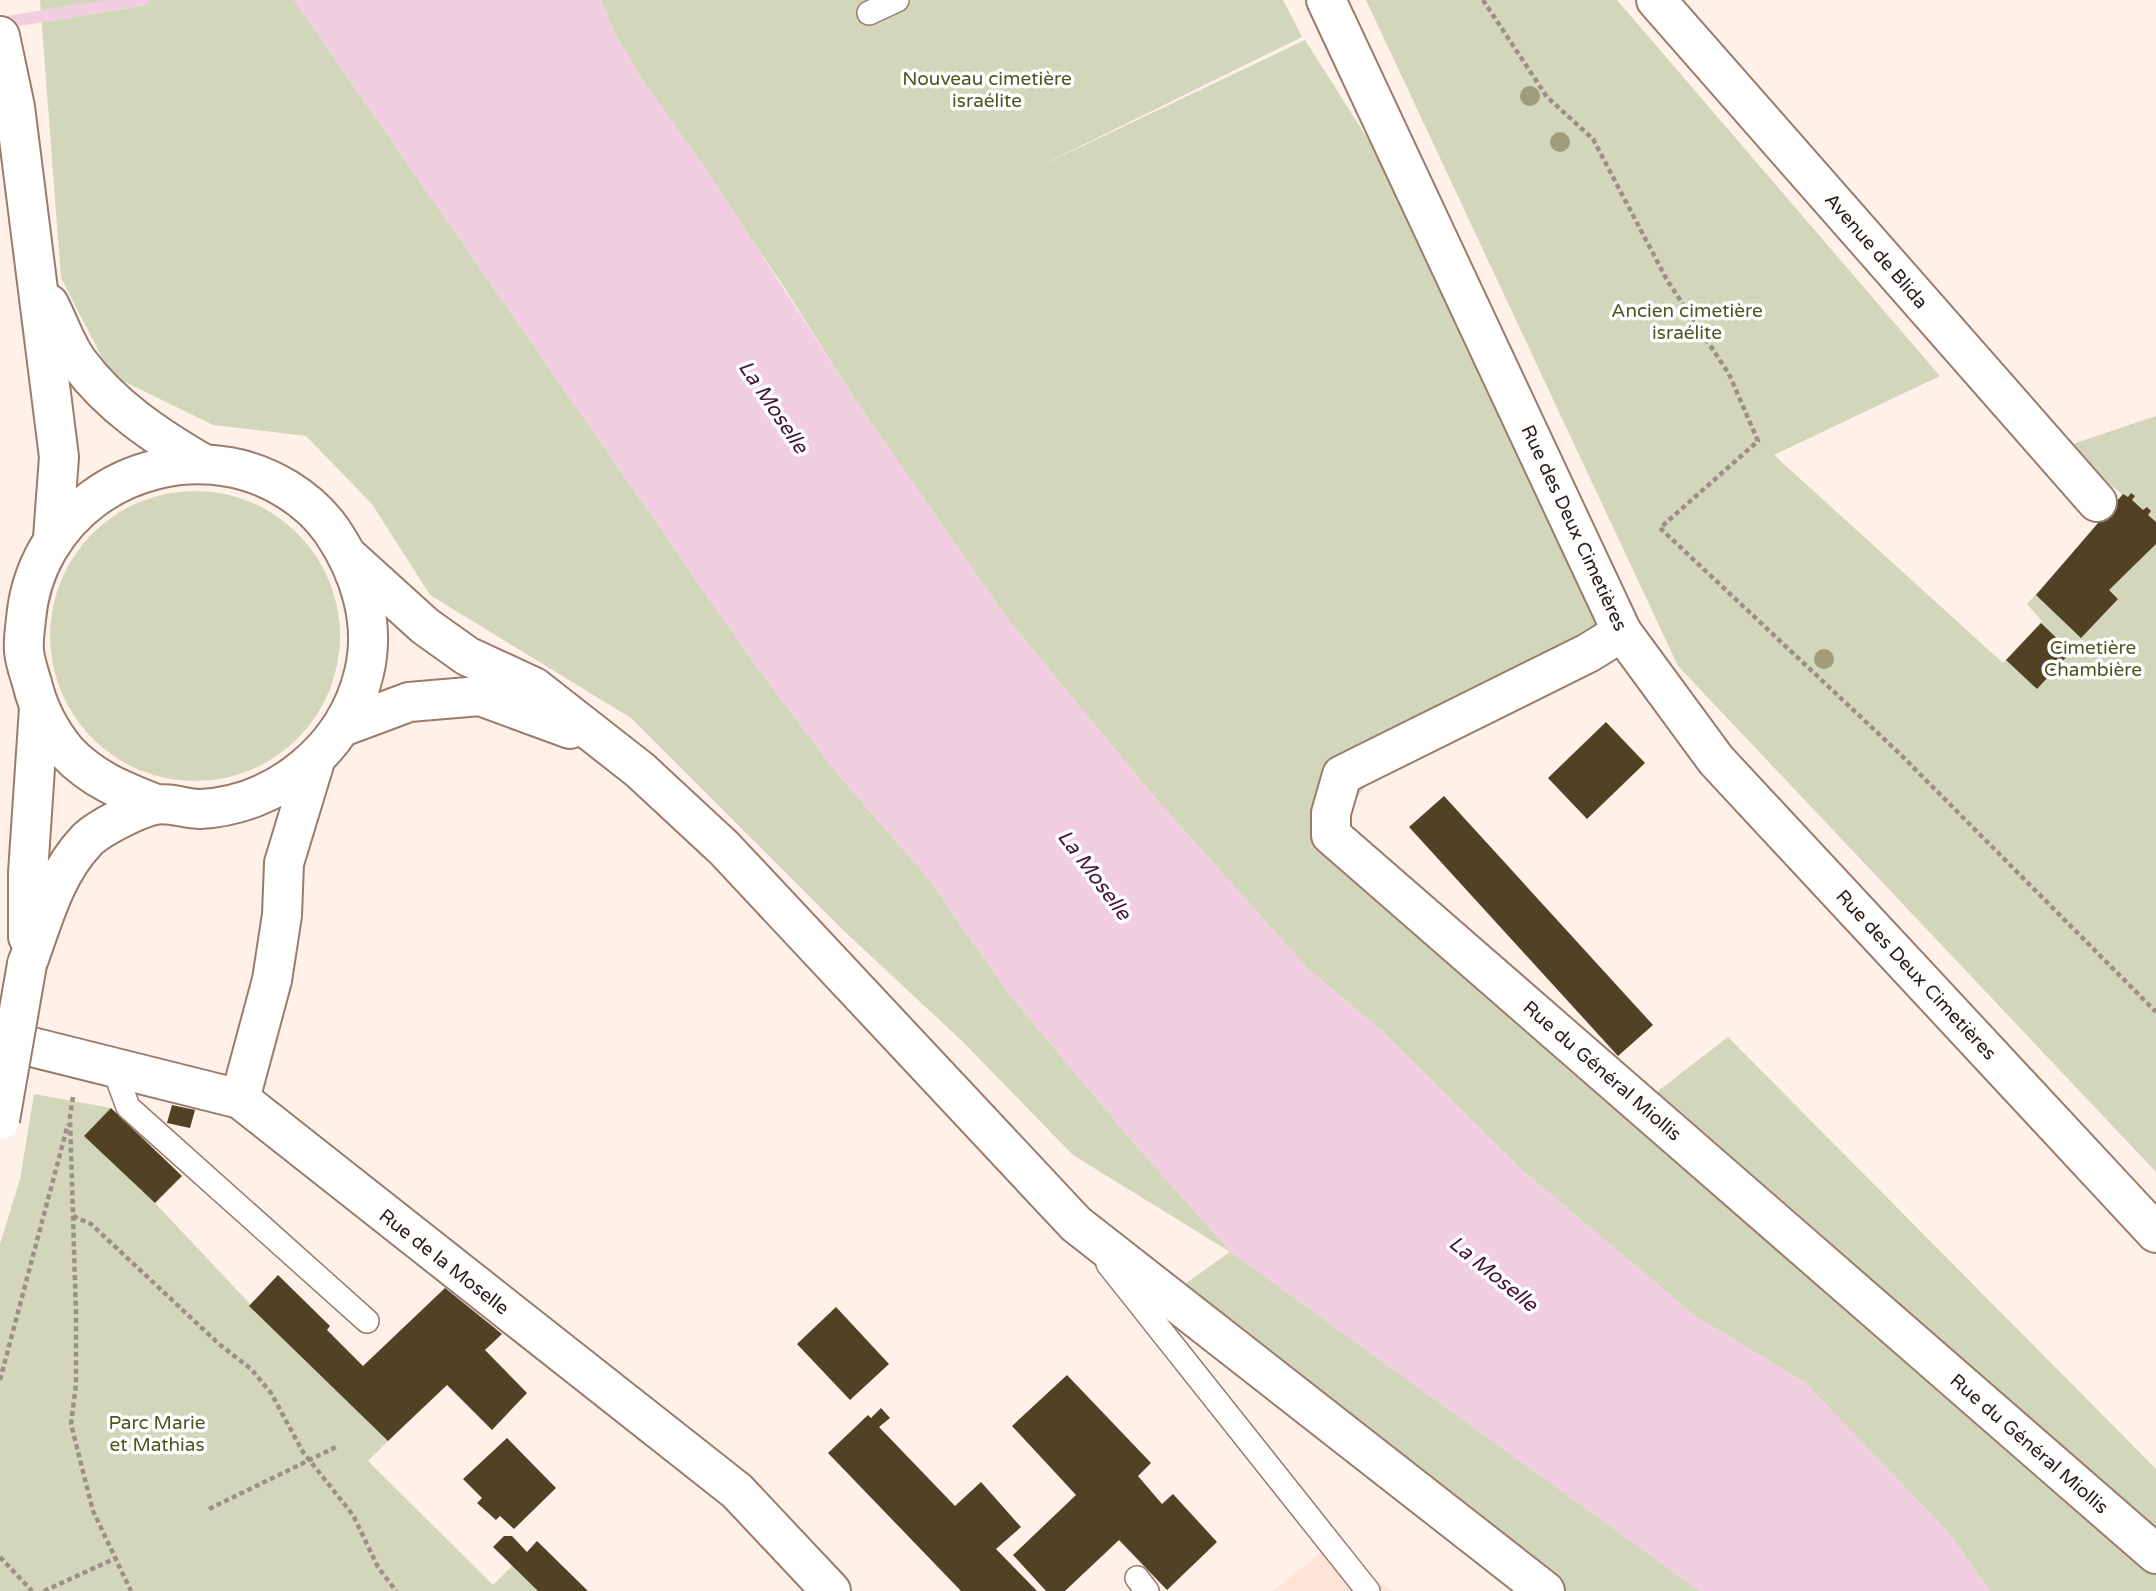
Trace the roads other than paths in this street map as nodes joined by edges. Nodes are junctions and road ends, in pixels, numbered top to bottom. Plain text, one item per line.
1 (897, 0) edge
2 (1326, 0) edge
3 (1656, 0) edge
4 (869, 13) dead end
5 (0, 36) edge
6 (35, 275) junction
7 (202, 463) junction
8 (2097, 502) dead end
9 (53, 538) junction
10 (350, 558) junction
11 (1622, 632) junction
12 (38, 708) junction
13 (342, 727) junction
14 (609, 744) junction
15 (315, 761) junction
16 (156, 804) junction
17 (27, 964) junction
18 (0, 1039) edge
19 (97, 1064) junction
20 (240, 1099) junction
21 (0, 1120) edge
22 (1076, 1224) junction
23 (2156, 1233) edge
24 (367, 1321) dead end
25 (2156, 1554) edge
26 (831, 1591) edge
27 (1368, 1591) edge
28 (1545, 1591) edge

1 - 4 lane
2 - 11 street, Rue des Deux Cimetières
3 - 8 street, Avenue de Blida
5 - 6 street
6 - 7 street
6 - 9 street
7 - 9 street
7 - 10 street
9 - 12 street
10 - 13 street
10 - 14 street
11 - 23 street, Rue des Deux Cimetières
11 - 25 street, Rue du Général Miollis
12 - 16 street
12 - 17 street
13 - 14 street
13 - 15 street
14 - 22 street
15 - 16 street
15 - 20 street
16 - 17 street
17 - 21 street, bridge
18 - 19 street, Rue de la Moselle
19 - 20 street, Rue de la Moselle
19 - 24 lane
20 - 26 street, Rue de la Moselle
22 - 27 lane
22 - 28 street

